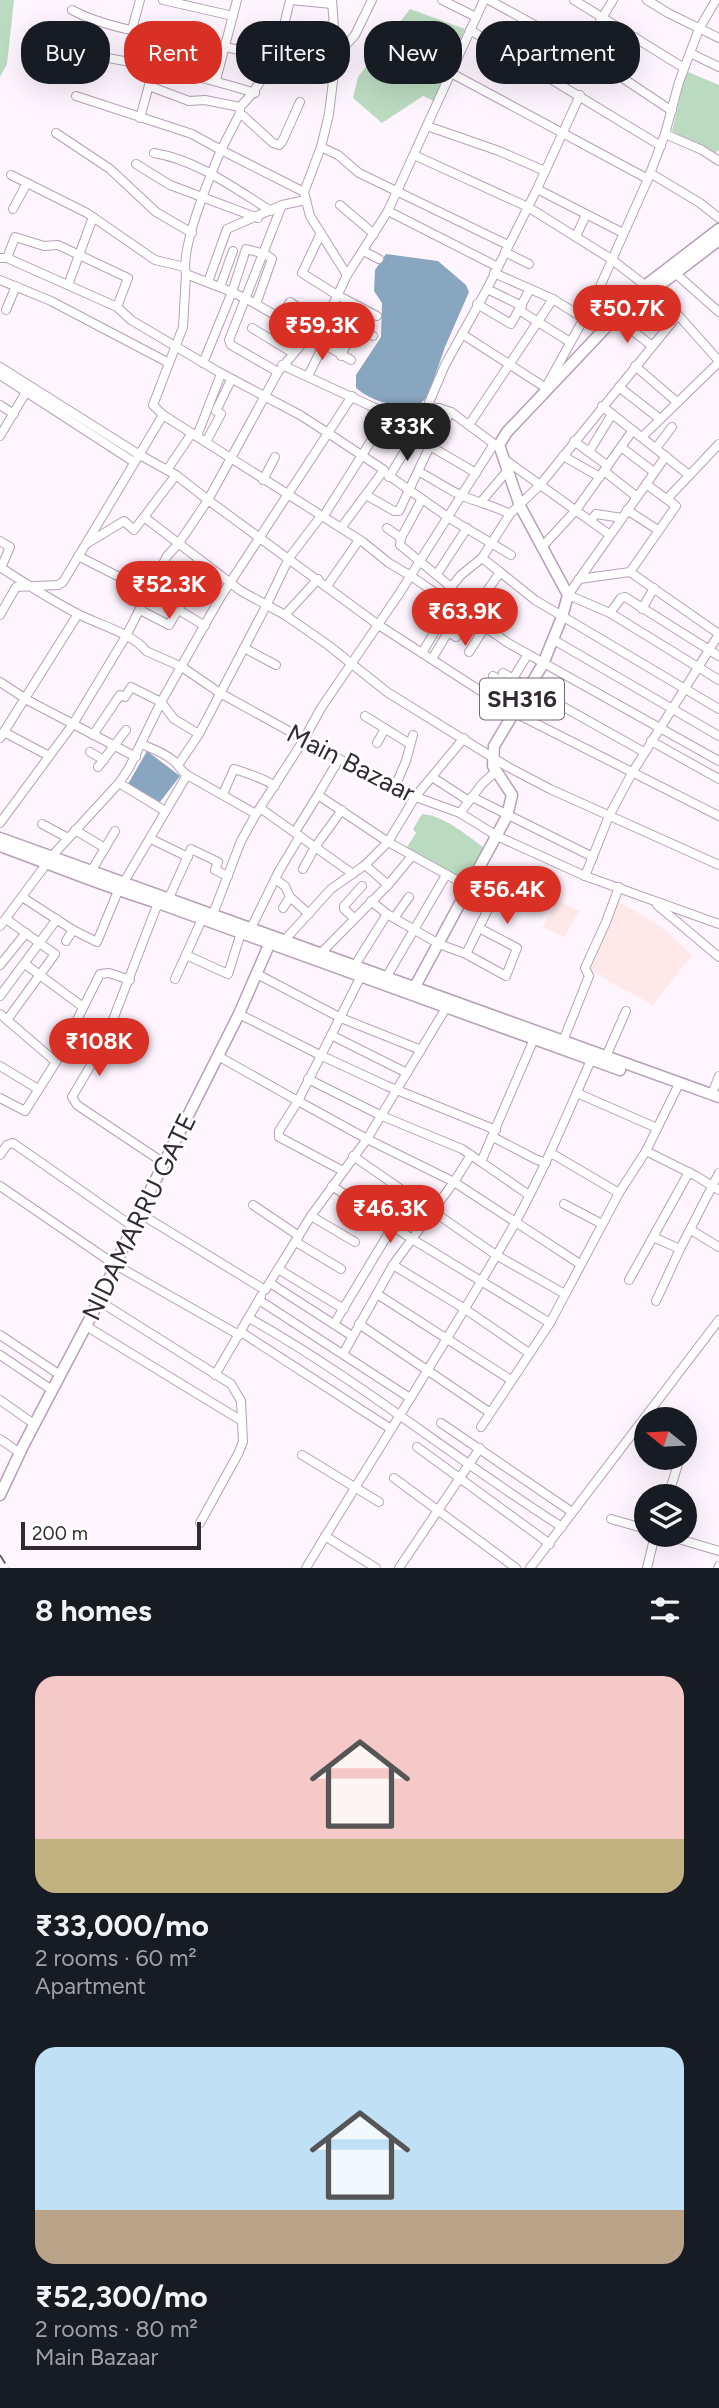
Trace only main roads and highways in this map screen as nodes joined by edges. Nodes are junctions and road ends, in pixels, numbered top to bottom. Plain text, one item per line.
1 (719, 230) edge
2 (719, 240) edge
3 (651, 289) junction
4 (500, 447) junction
5 (0, 838) edge
6 (0, 846) edge
7 (49, 859) junction
8 (121, 887) junction
9 (277, 942) junction
10 (413, 990) junction
11 (605, 1060) junction
12 (717, 1098) edge
13 (0, 1495) edge

1 - 3 main road
2 - 3 main road
3 - 4 main road
3 - 4 main road
4 - 10 main road, SH316
5 - 7 main road
6 - 7 main road
7 - 8 main road
7 - 8 main road
8 - 9 main road
9 - 10 main road
9 - 10 main road
9 - 13 main road, NIDAMARRU GATE
10 - 11 main road
10 - 11 main road
11 - 12 main road
11 - 12 main road

